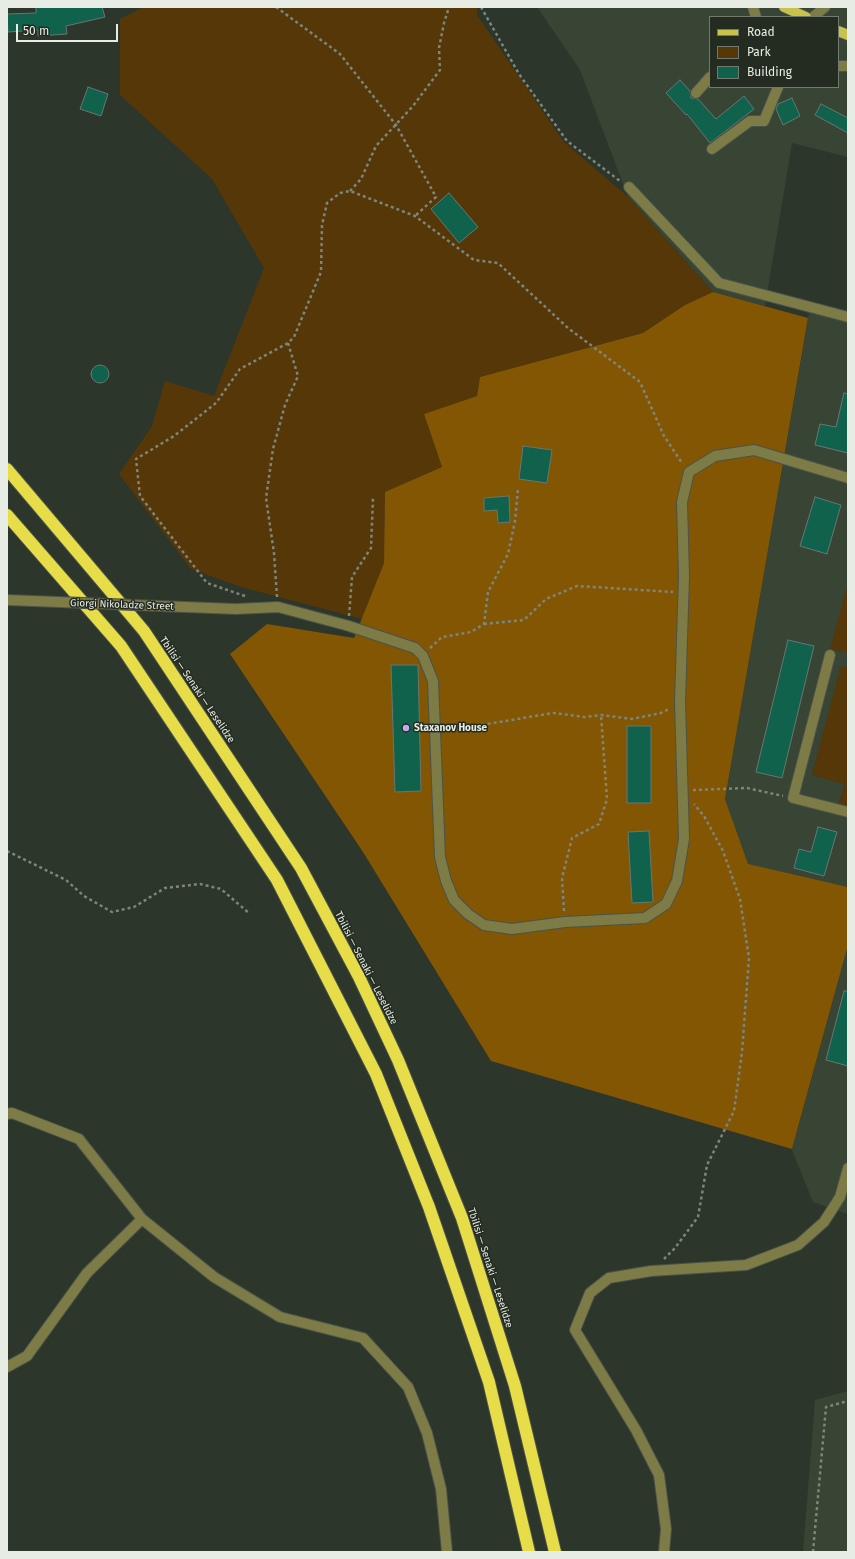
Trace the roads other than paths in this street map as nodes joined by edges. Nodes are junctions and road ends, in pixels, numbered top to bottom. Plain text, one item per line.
1 (784, 7) edge
2 (825, 7) edge
3 (804, 16) edge
4 (814, 16) edge
5 (709, 78) edge
6 (778, 88) edge
7 (696, 94) dead end
8 (712, 149) dead end
9 (629, 187) road end
10 (848, 317) edge
11 (7, 469) edge
12 (848, 478) edge
13 (7, 515) edge
14 (7, 600) edge
15 (830, 655) dead end
16 (848, 812) edge
17 (7, 1114) edge
18 (848, 1168) edge
19 (142, 1220) junction
20 (7, 1367) edge
21 (447, 1552) edge
22 (529, 1552) edge
23 (555, 1552) edge
24 (664, 1552) edge

1 - 3 main road
2 - 4 street
5 - 7 street
6 - 8 street
9 - 10 street
11 - 23 highway, Tbilisi — Senaki — Leselidze
12 - 14 street, Giorgi Nikoladze Street, bridge
13 - 22 highway
15 - 16 street
17 - 19 street
18 - 24 street
19 - 20 street
19 - 21 street

